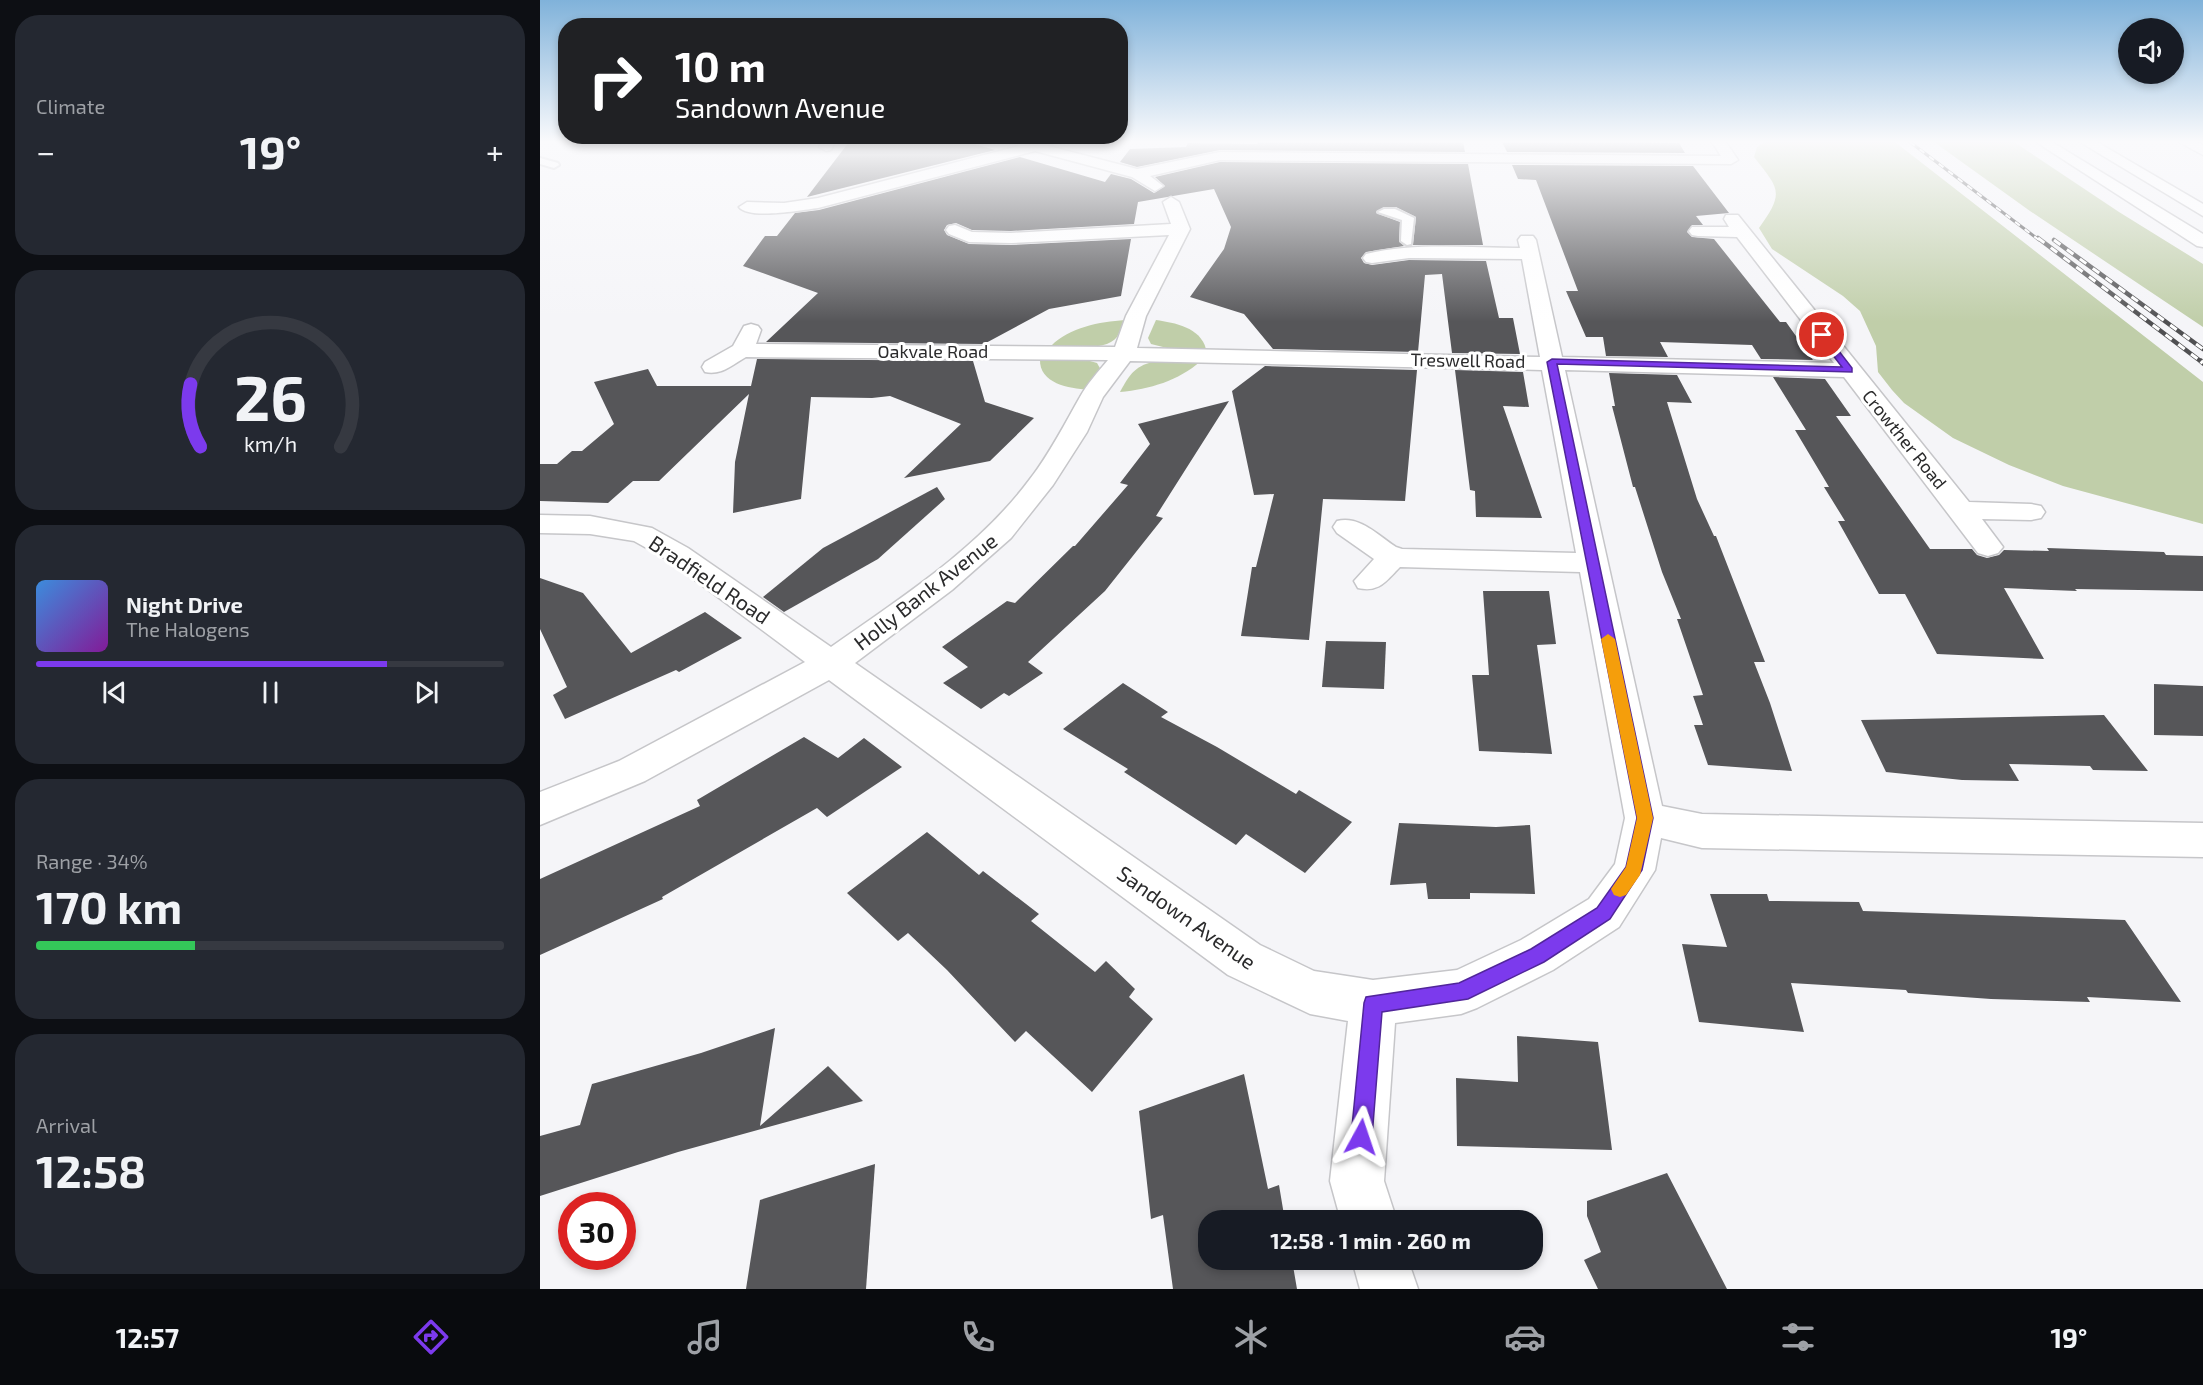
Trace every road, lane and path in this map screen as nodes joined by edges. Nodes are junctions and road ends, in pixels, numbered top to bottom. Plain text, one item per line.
1 (821, 202) edge
2 (1166, 202) edge
3 (2139, 202) edge
4 (2188, 202) edge
5 (747, 207) dead end
6 (1171, 207) junction
7 (784, 208) junction
8 (2203, 211) edge
9 (1384, 212) dead end
10 (770, 220) dead end
11 (1698, 231) dead end
12 (958, 237) dead end
13 (2203, 242) edge
14 (1408, 247) junction
15 (1372, 258) dead end
16 (1124, 354) junction
17 (1552, 362) junction
18 (713, 367) dead end
19 (1849, 370) junction
20 (1961, 510) junction
21 (2031, 512) dead end
22 (540, 524) edge
23 (1347, 527) dead end
24 (1988, 547) dead end
25 (1394, 556) junction
26 (1593, 563) junction
27 (1369, 581) dead end
28 (832, 663) junction
29 (540, 809) edge
30 (1645, 818) junction
31 (2203, 840) edge
32 (1373, 1003) junction
33 (1366, 1210) edge
34 (1383, 1270) edge
35 (1389, 1289) edge

1 - 7 main road
2 - 6 main road
3 - 13 main road
4 - 8 main road
5 - 7 main road
6 - 12 main road
6 - 16 main road, Holly Bank Avenue
7 - 10 main road
9 - 14 lane
11 - 19 main road, Crowther Road
14 - 15 main road
14 - 17 main road, Sandown Avenue
16 - 17 main road, Treswell Road
16 - 18 main road, Oakvale Road
16 - 28 main road, Holly Bank Avenue
17 - 19 main road, Treswell Road
17 - 26 main road, Sandown Avenue
19 - 20 main road, Crowther Road
20 - 21 main road
20 - 24 main road, Crowther Road
22 - 28 main road, Bradfield Road
23 - 25 main road
25 - 26 main road
25 - 27 main road
26 - 30 main road, Sandown Avenue
28 - 29 main road, Holly Bank Avenue
28 - 32 main road, Sandown Avenue
30 - 31 main road
30 - 32 main road, Sandown Avenue
32 - 33 main road
34 - 35 main road

